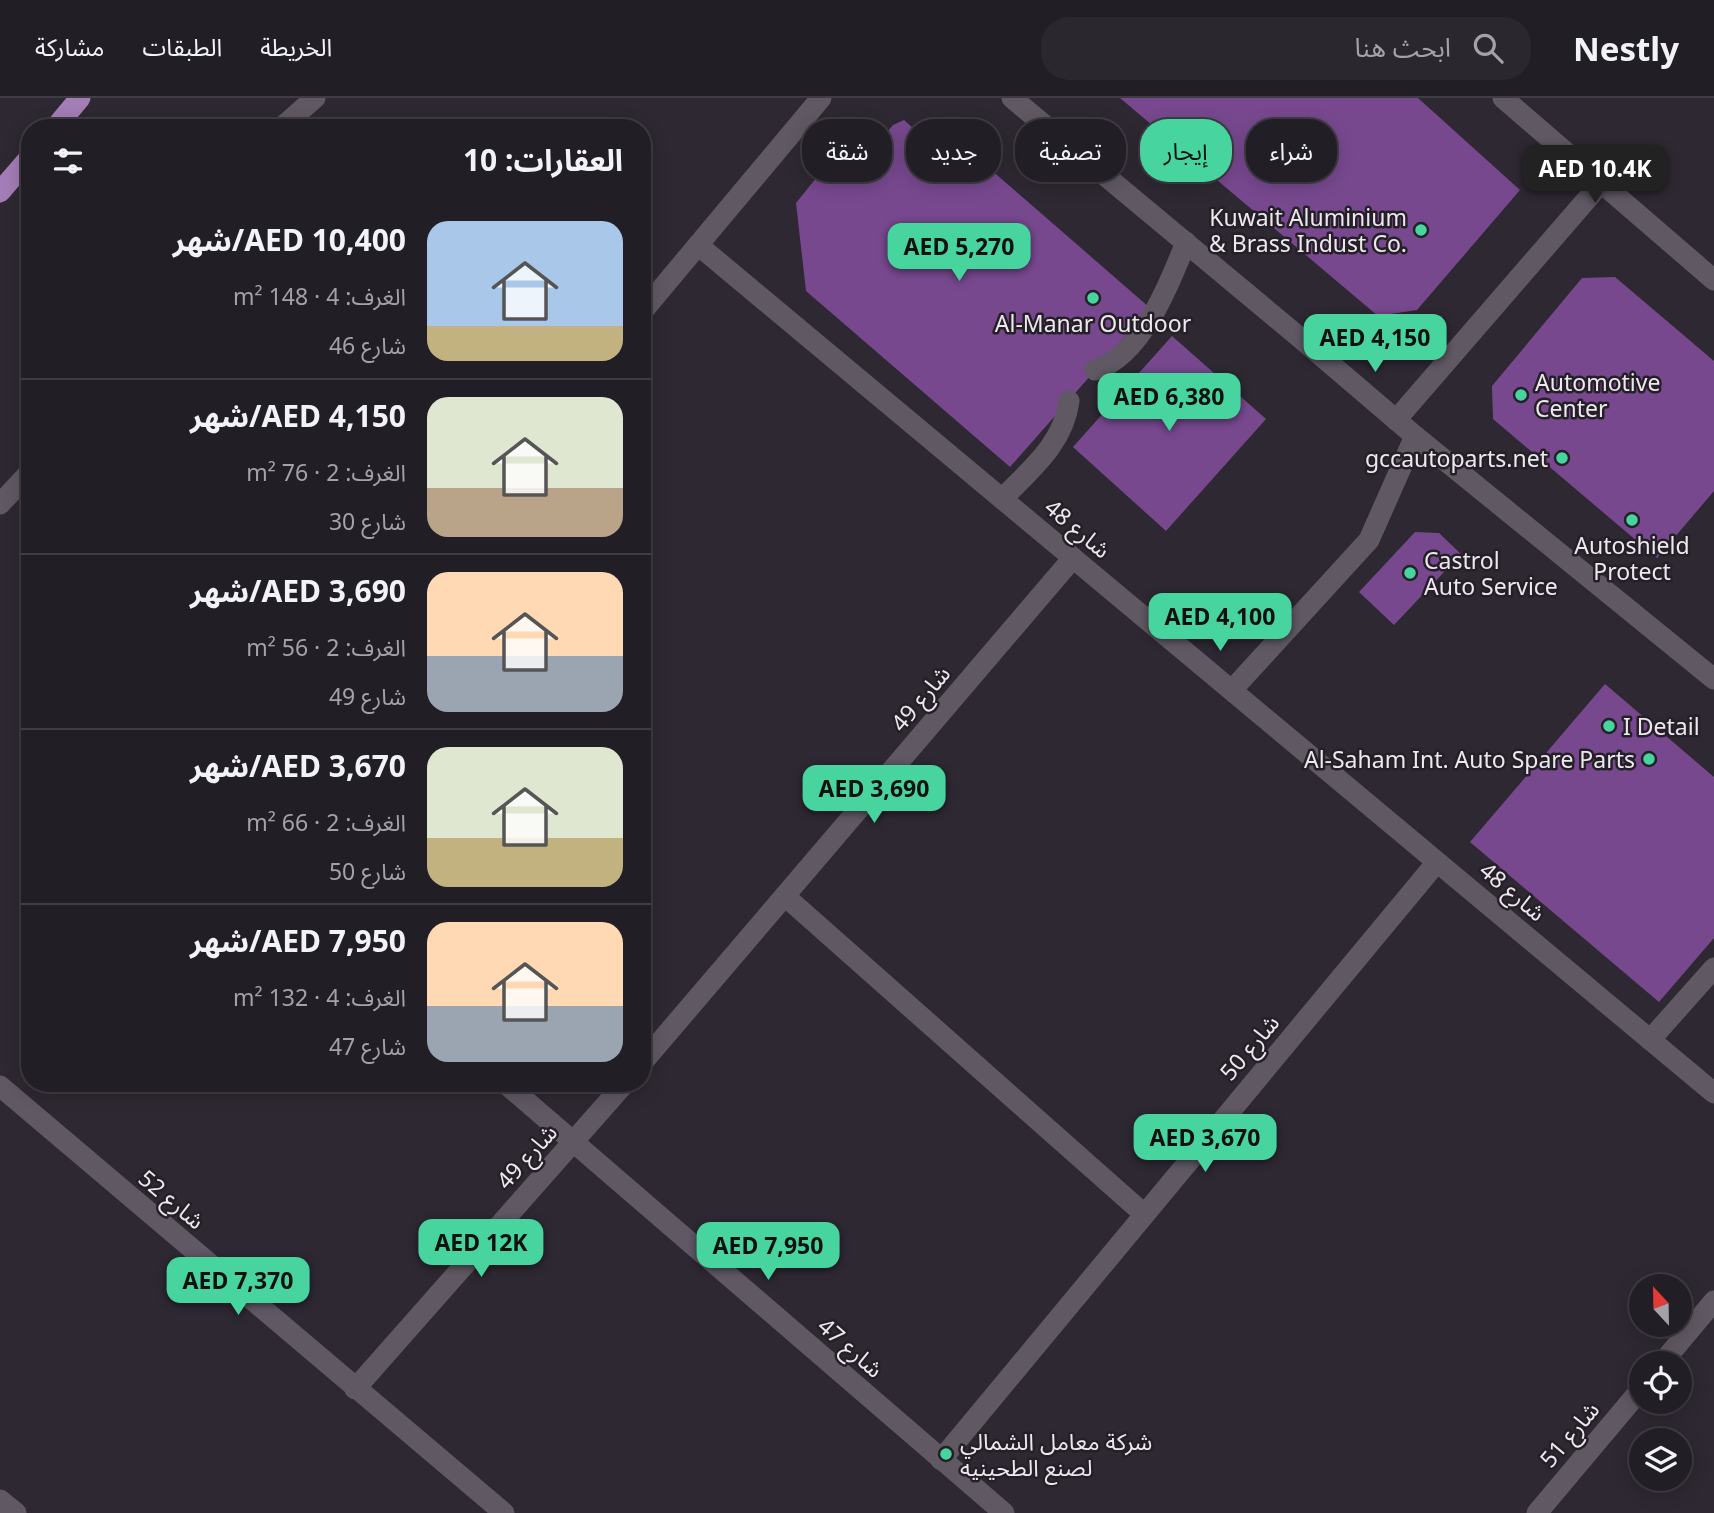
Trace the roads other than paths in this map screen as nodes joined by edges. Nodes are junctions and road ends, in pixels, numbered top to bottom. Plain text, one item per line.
1 (80, 98) edge
2 (316, 98) edge
3 (821, 98) edge
4 (1012, 98) edge
5 (1503, 98) edge
6 (62, 119) edge
7 (292, 119) edge
8 (21, 168) edge
9 (1601, 183) junction
10 (0, 192) edge
11 (1186, 242) junction
12 (698, 245) junction
13 (1714, 280) edge
14 (651, 301) edge
15 (1095, 370) dead end
16 (1069, 401) dead end
17 (1396, 420) junction
18 (1415, 436) junction
19 (21, 482) edge
20 (1002, 499) junction
21 (0, 505) edge
22 (1073, 558) junction
23 (1714, 679) edge
24 (1232, 690) junction
25 (1437, 862) junction
26 (786, 897) junction
27 (1714, 968) edge
28 (1650, 1040) junction
29 (651, 1053) edge
30 (0, 1086) edge
31 (516, 1092) edge
32 (617, 1092) edge
33 (1714, 1093) edge
34 (575, 1142) junction
35 (1144, 1214) junction
36 (1714, 1301) edge
37 (1672, 1351) edge
38 (355, 1389) junction
39 (1629, 1403) edge
40 (941, 1460) junction
41 (0, 1500) edge
42 (16, 1513) edge
43 (504, 1513) edge
44 (1004, 1513) edge
45 (1537, 1513) edge

1 - 6 main road
2 - 7 street
3 - 12 street
4 - 11 street
5 - 9 street
8 - 10 main road
9 - 13 street
9 - 17 street
11 - 15 street
11 - 17 street
12 - 14 street
12 - 20 street, شارع 48
16 - 20 street
17 - 18 street
18 - 23 street
18 - 24 street
19 - 21 street
20 - 22 street, شارع 48
22 - 24 street, شارع 48
22 - 26 street, شارع 49
24 - 25 street, شارع 48
25 - 28 street, شارع 48
25 - 35 street, شارع 50
26 - 29 street, شارع 49
26 - 35 street
27 - 28 street
28 - 33 street, شارع 48
30 - 38 street, شارع 52
31 - 34 street, شارع 47
32 - 34 street, شارع 49
34 - 38 street, شارع 49
34 - 40 street, شارع 47
35 - 40 street, شارع 50
36 - 37 street
38 - 43 street, شارع 52
39 - 45 street, شارع 51
40 - 44 street, شارع 47
41 - 42 street

